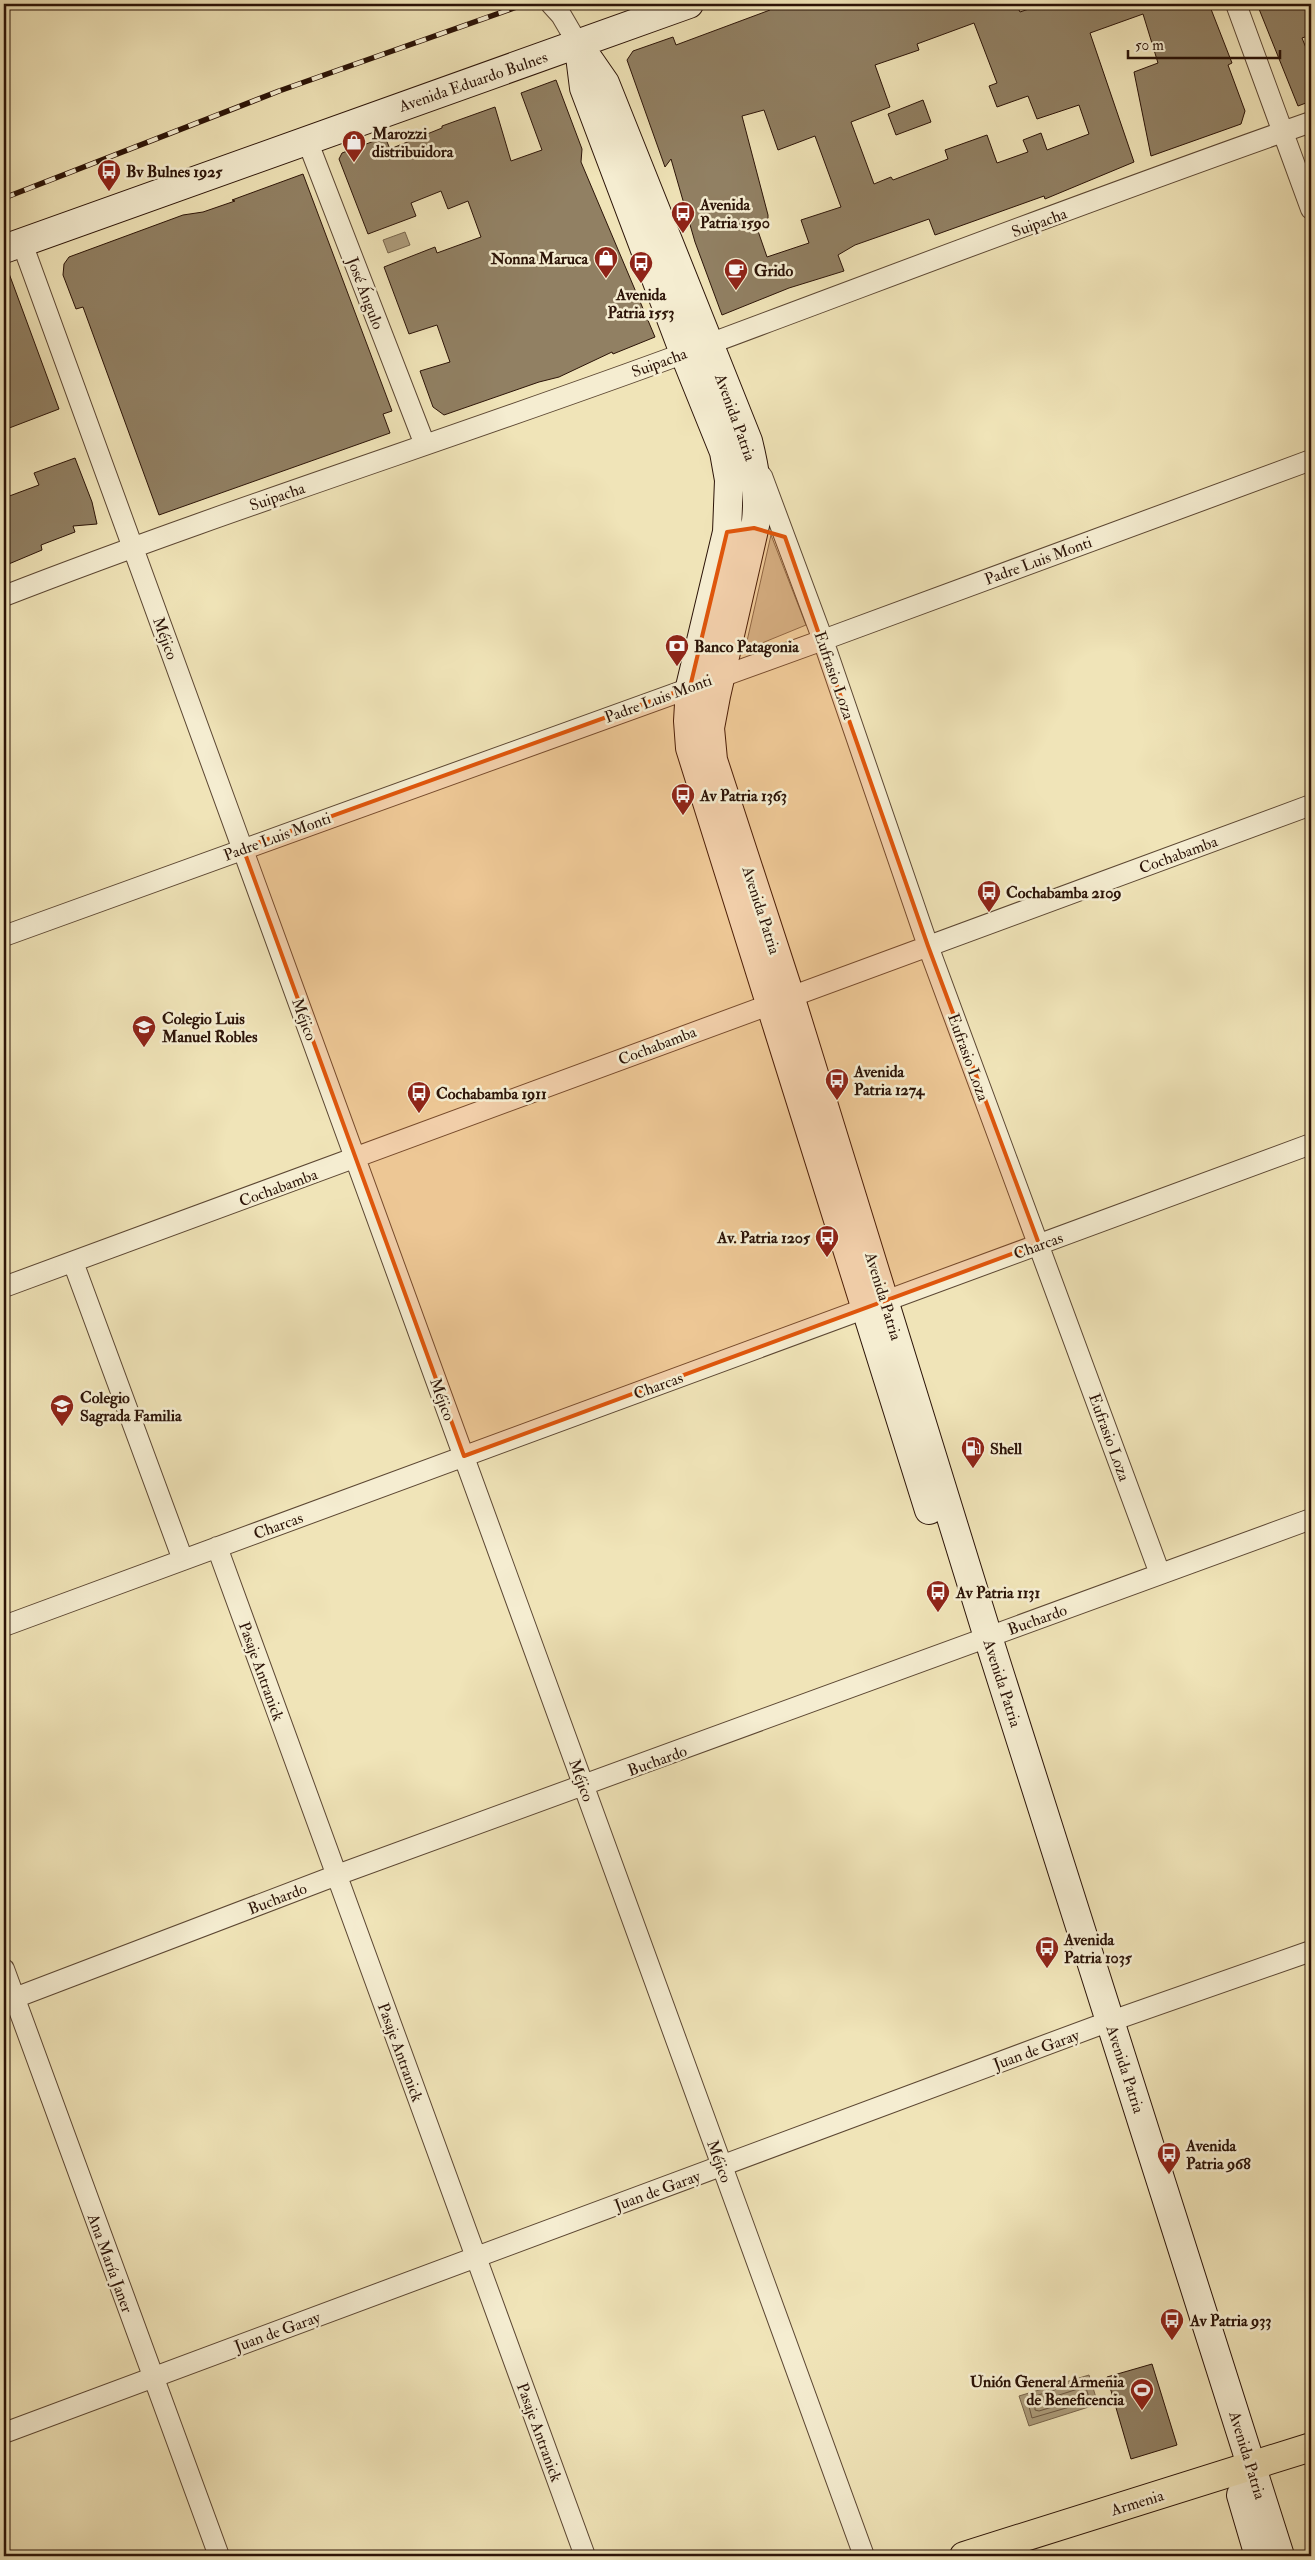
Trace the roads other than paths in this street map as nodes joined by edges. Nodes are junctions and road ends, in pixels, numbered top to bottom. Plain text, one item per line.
1 (551, 4) edge
2 (689, 4) edge
3 (1236, 4) edge
4 (578, 44) junction
5 (1311, 122) edge
6 (1283, 132) junction
7 (307, 140) junction
8 (1311, 209) edge
9 (13, 246) edge
10 (709, 343) junction
11 (684, 353) junction
12 (748, 441) junction
13 (426, 445) junction
14 (1311, 460) edge
15 (754, 528) junction
16 (727, 532) junction
17 (784, 537) junction
18 (132, 546) junction
19 (4, 596) edge
20 (823, 640) junction
21 (721, 675) junction
22 (690, 687) junction
23 (1311, 805) edge
24 (242, 848) junction
25 (4, 936) edge
26 (928, 946) junction
27 (780, 999) junction
28 (1311, 1144) edge
29 (356, 1159) junction
30 (1039, 1244) junction
31 (73, 1262) junction
32 (4, 1287) edge
33 (876, 1305) junction
34 (464, 1456) junction
35 (1311, 1519) edge
36 (217, 1547) junction
37 (183, 1560) junction
38 (1160, 1574) junction
39 (4, 1626) edge
40 (980, 1640) junction
41 (585, 1786) junction
42 (337, 1875) junction
43 (1311, 1951) edge
44 (4, 1969) edge
45 (9, 2000) edge
46 (1102, 2024) junction
47 (722, 2166) junction
48 (476, 2257) junction
49 (153, 2378) junction
50 (4, 2433) edge
51 (1311, 2447) edge
52 (1243, 2468) junction
53 (219, 2556) edge
54 (585, 2556) edge
55 (864, 2556) edge
56 (964, 2556) edge
57 (1259, 2556) edge
58 (1280, 2556) edge

1 - 4 street, Avenida Patria
2 - 4 main road, Avenida Eduardo Bulnes
3 - 6 street
4 - 7 main road, Avenida Eduardo Bulnes
4 - 10 main road, Avenida Patria
4 - 11 main road, Avenida Patria
5 - 6 street, Suipacha
6 - 8 street
6 - 10 street, Suipacha
7 - 9 main road, Avenida Eduardo Bulnes
7 - 13 street, José Ángulo
9 - 18 street, Méjico
10 - 11 street, Suipacha
10 - 12 main road, Avenida Patria
11 - 13 street, Suipacha
11 - 16 main road, Avenida Patria
12 - 15 main road, Avenida Patria
12 - 17 street, Eufrasio Loza
13 - 18 street, Suipacha
14 - 20 street, Padre Luis Monti
15 - 16 street
15 - 17 street
15 - 21 main road, Avenida Patria
16 - 22 main road, Avenida Patria
17 - 20 street, Eufrasio Loza
18 - 19 street, Suipacha
18 - 24 street, Méjico
20 - 21 street, Padre Luis Monti
20 - 26 street, Eufrasio Loza
21 - 22 street, Padre Luis Monti
21 - 27 main road, Avenida Patria
22 - 24 street, Padre Luis Monti
22 - 27 main road, Avenida Patria
23 - 26 street, Cochabamba
24 - 25 street, Padre Luis Monti
24 - 29 street, Méjico
26 - 27 street, Cochabamba
26 - 30 street, Eufrasio Loza
27 - 29 street, Cochabamba
27 - 33 main road, Avenida Patria
28 - 30 street, Charcas
29 - 31 street, Cochabamba
29 - 34 street, Méjico
30 - 33 street, Charcas
30 - 38 street, Eufrasio Loza
31 - 32 street, Cochabamba
31 - 37 street
33 - 34 street, Charcas
33 - 40 main road, Avenida Patria
34 - 36 street, Charcas
34 - 41 street, Méjico
35 - 38 street, Buchardo
36 - 37 street, Charcas
36 - 42 street, Pasaje Antranick
37 - 39 street, Charcas
38 - 40 street, Buchardo
40 - 41 street, Buchardo
40 - 46 main road, Avenida Patria
41 - 42 street, Buchardo
41 - 47 street, Méjico
42 - 45 street, Buchardo
42 - 48 street, Pasaje Antranick
43 - 46 street, Juan de Garay
44 - 45 street, Ana María Janer
45 - 49 street, Ana María Janer
46 - 47 street, Juan de Garay
46 - 52 main road, Avenida Patria
47 - 48 street, Juan de Garay
47 - 55 street, Méjico
48 - 49 street, Juan de Garay
48 - 54 street, Pasaje Antranick
49 - 50 street, Juan de Garay
49 - 53 street, Ana María Janer
51 - 52 main road, Armenia
52 - 56 main road, Armenia
52 - 57 main road, Avenida Patria
52 - 58 main road, Avenida Patria

